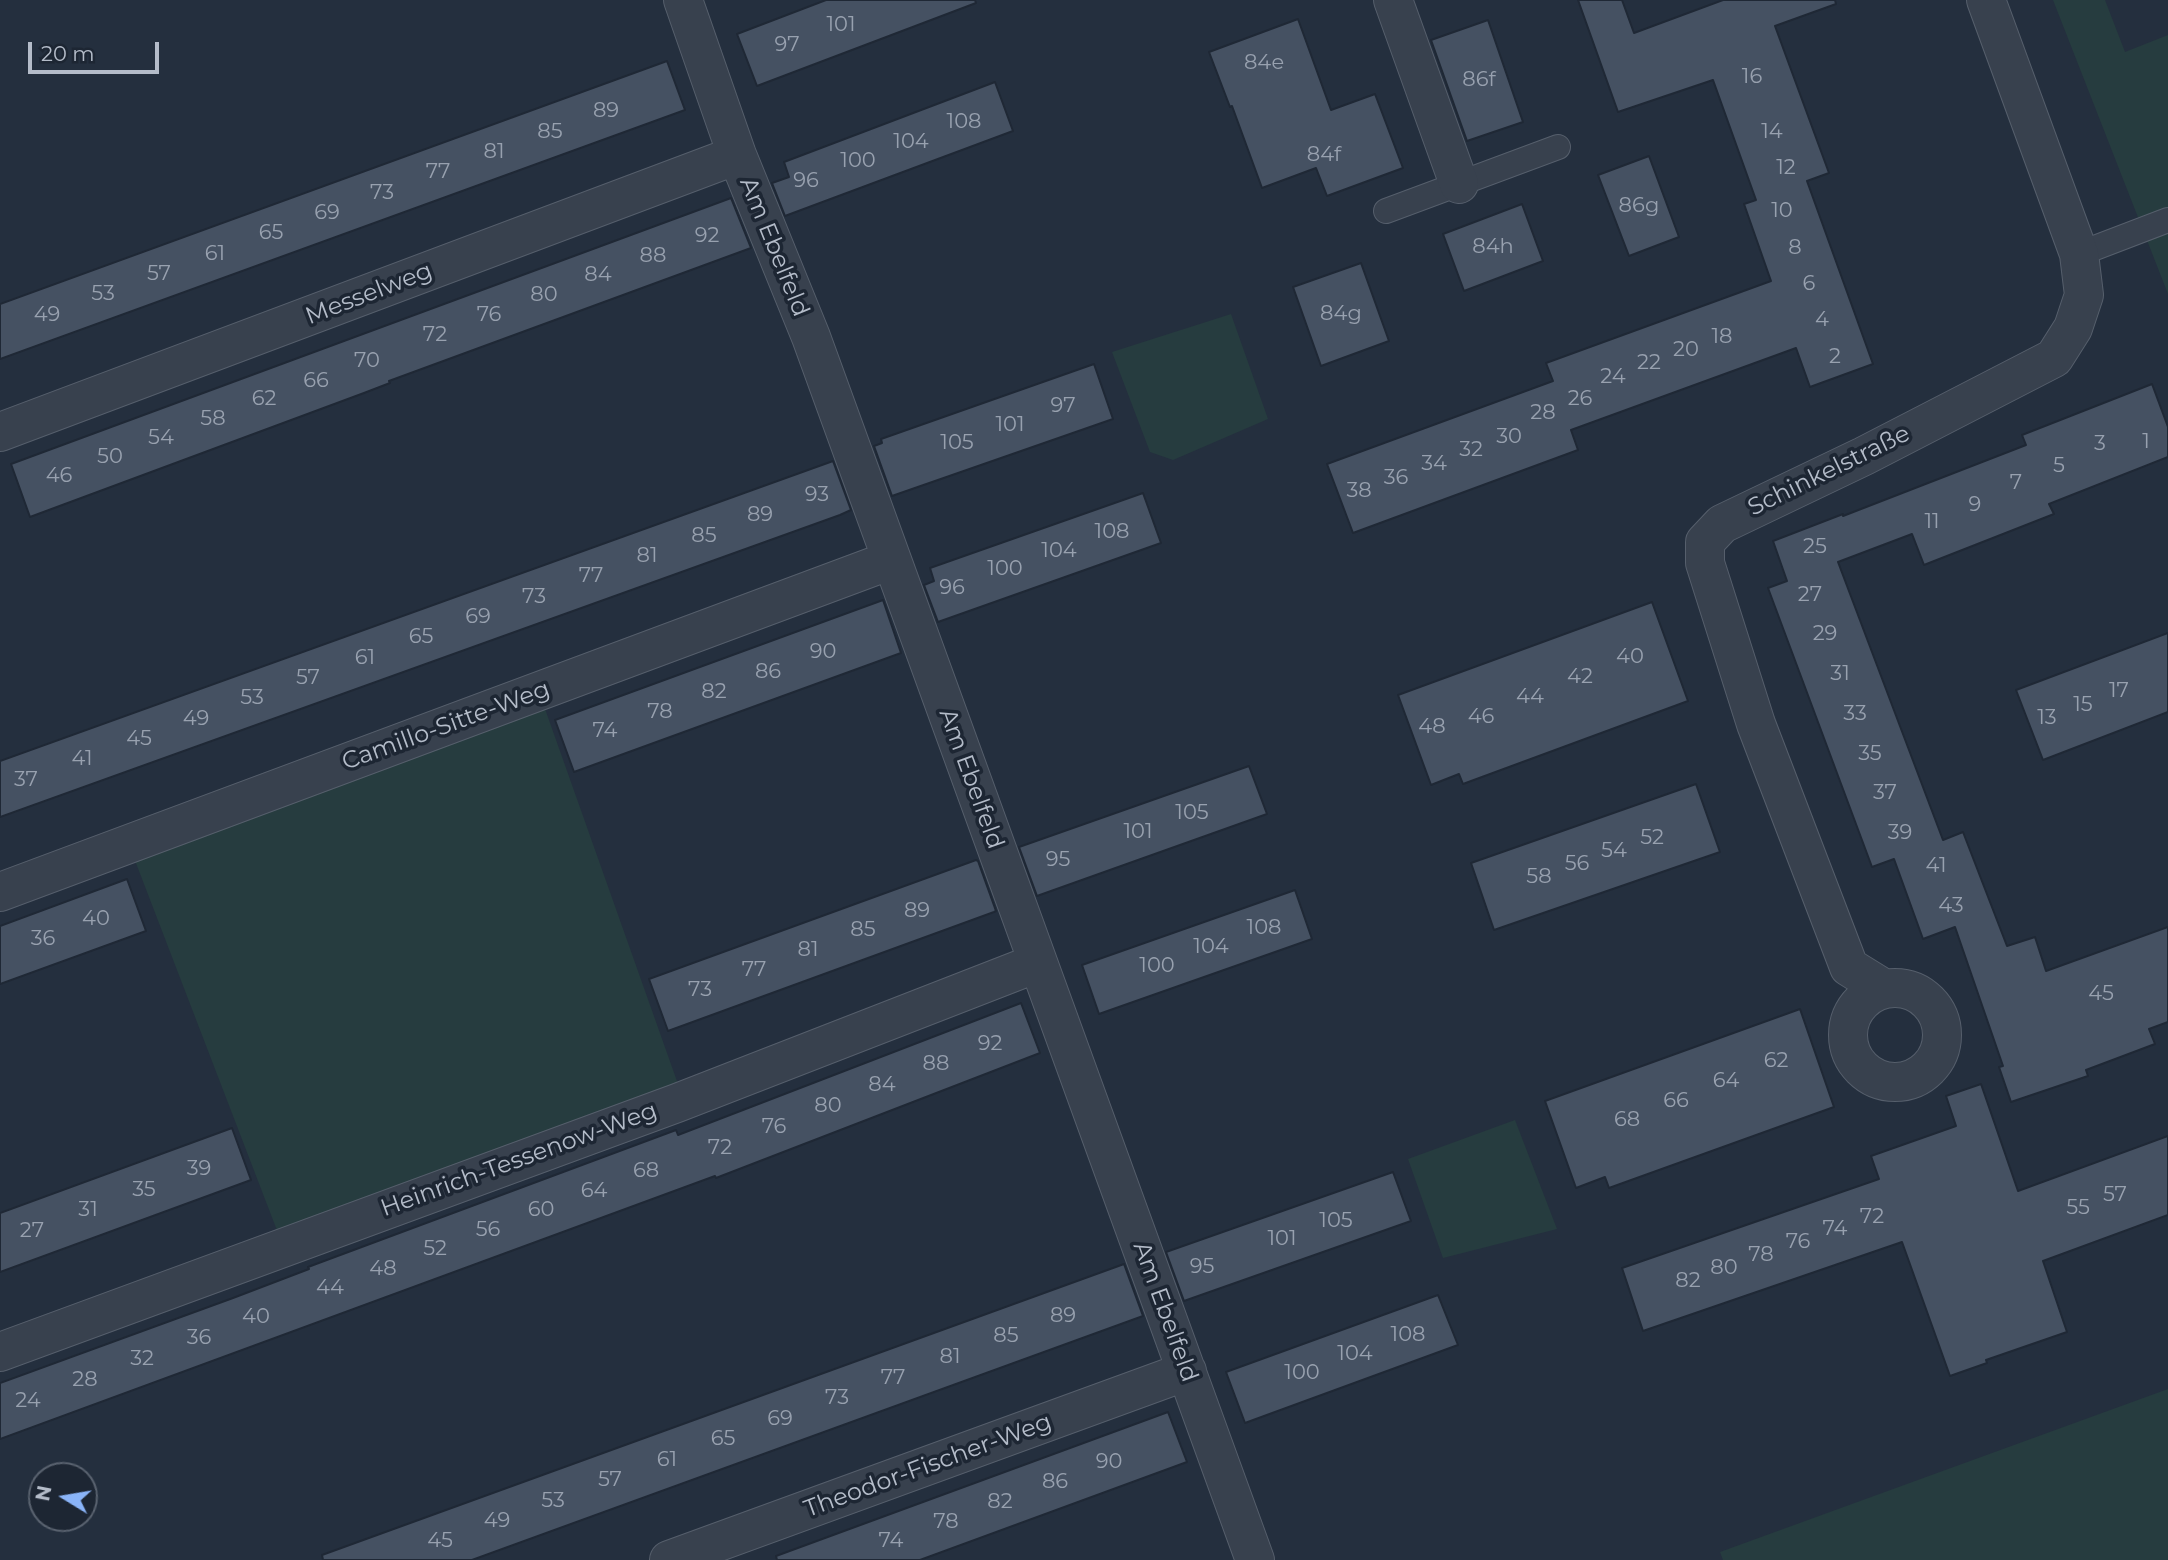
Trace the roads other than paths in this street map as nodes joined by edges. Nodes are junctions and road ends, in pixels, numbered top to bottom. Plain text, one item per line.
1 (683, 0) edge
2 (1393, 0) edge
3 (1986, 0) edge
4 (1558, 147) dead end
5 (737, 155) junction
6 (1459, 184) junction
7 (1386, 211) dead end
8 (2168, 220) edge
9 (2079, 254) junction
10 (0, 432) edge
11 (891, 560) junction
12 (0, 892) edge
13 (1037, 963) junction
14 (1883, 988) dead end
15 (0, 1352) edge
16 (1186, 1371) junction
17 (669, 1560) edge
18 (1255, 1560) edge

1 - 5 street, Am Ebelfeld
2 - 6 street
3 - 9 street, Schinkelstraße
4 - 6 lane
5 - 10 street, Messelweg
5 - 11 street, Am Ebelfeld
6 - 7 lane
8 - 9 lane
9 - 14 street, Schinkelstraße
11 - 12 street, Camillo-Sitte-Weg
11 - 13 street, Am Ebelfeld
13 - 15 street, Heinrich-Tessenow-Weg
13 - 16 street, Am Ebelfeld
16 - 17 street, Theodor-Fischer-Weg
16 - 18 street, Am Ebelfeld

